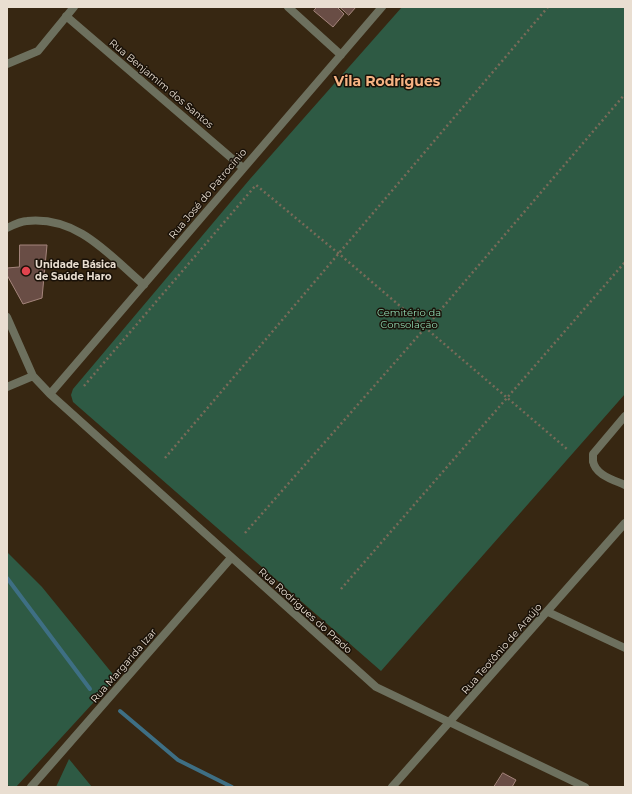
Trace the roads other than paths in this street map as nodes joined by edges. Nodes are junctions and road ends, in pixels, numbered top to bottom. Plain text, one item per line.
1 (74, 7) edge
2 (288, 7) edge
3 (382, 7) edge
4 (66, 16) junction
5 (341, 55) junction
6 (7, 64) edge
7 (243, 168) junction
8 (7, 228) edge
9 (144, 285) junction
10 (7, 317) edge
11 (33, 376) junction
12 (7, 387) edge
13 (50, 394) junction
14 (625, 416) edge
15 (625, 485) edge
16 (625, 523) edge
17 (231, 558) junction
18 (548, 612) junction
19 (625, 648) edge
20 (450, 723) junction
21 (31, 787) edge
22 (392, 787) edge
23 (584, 787) edge

1 - 4 street
2 - 5 street
3 - 5 street, Rua José do Patrocínio
4 - 6 street
4 - 7 street, Rua Benjamim dos Santos
5 - 7 street, Rua José do Patrocínio
7 - 9 street, Rua José do Patrocínio
8 - 9 street
9 - 13 street, Rua José do Patrocínio
10 - 11 street, Rua Rodrigues do Prado
11 - 12 street
11 - 13 street, Rua Rodrigues do Prado
13 - 17 street, Rua Rodrigues do Prado
14 - 15 street
16 - 18 street, Rua Teotônio de Araújo
17 - 20 street, Rua Rodrigues do Prado
17 - 21 street, Rua Margarida Izar
18 - 19 street
18 - 20 street, Rua Teotônio de Araújo
20 - 22 street, Rua Teotônio de Araújo
20 - 23 street, Rua Rodrigues do Prado

